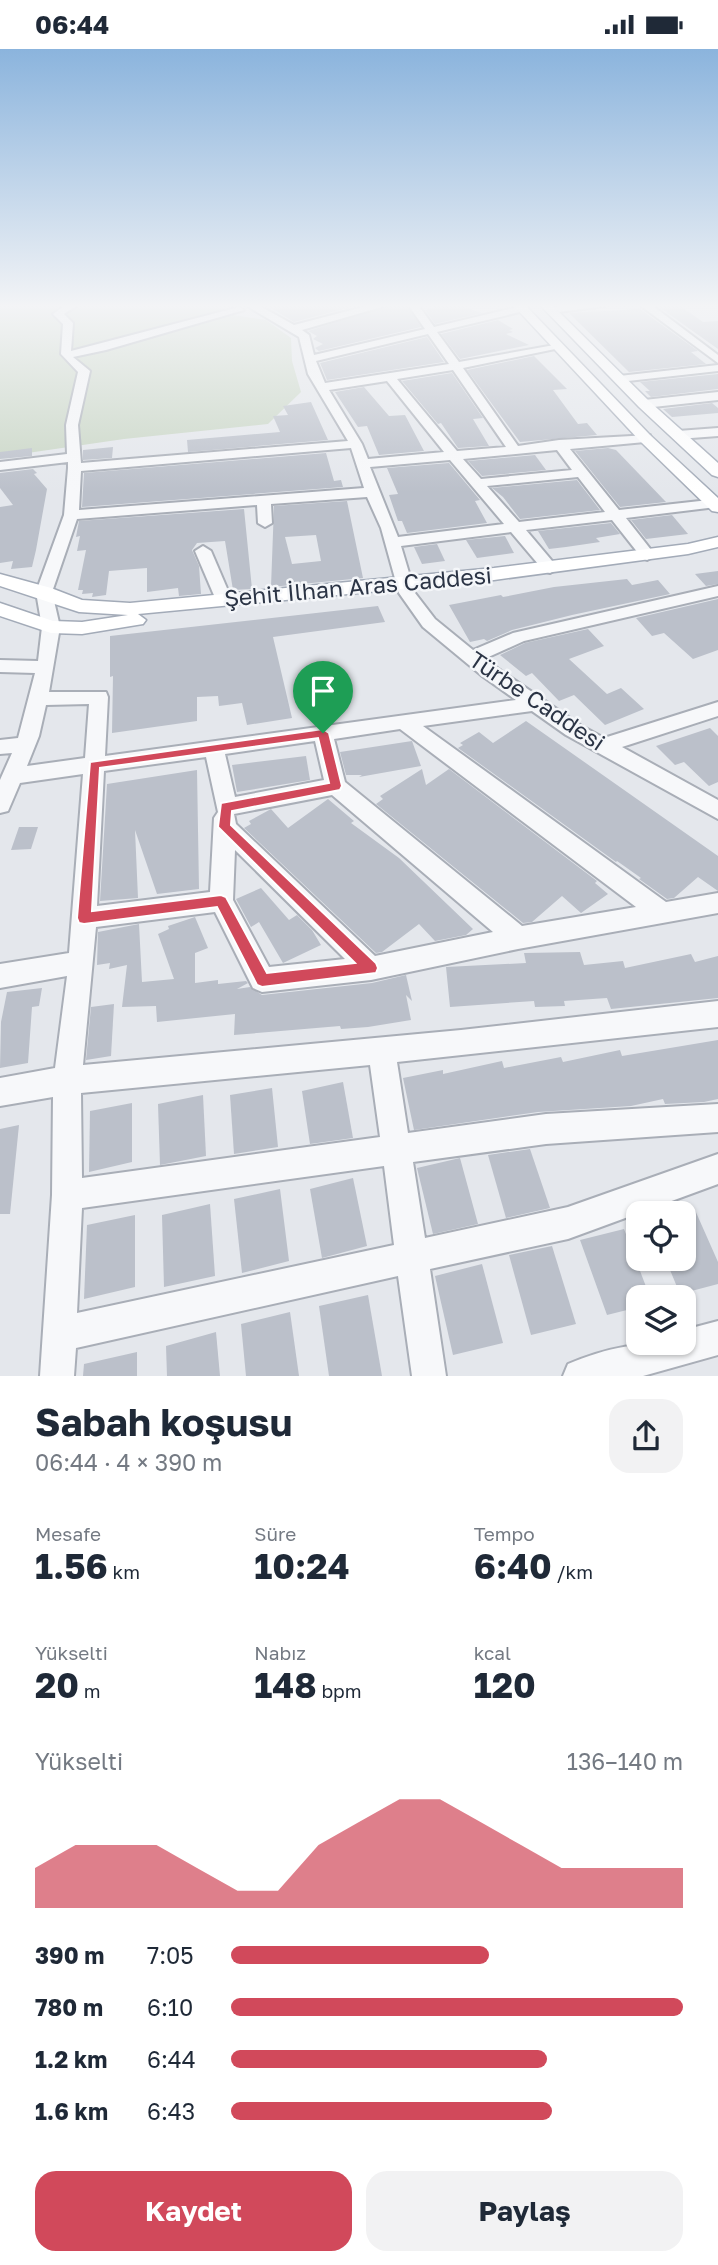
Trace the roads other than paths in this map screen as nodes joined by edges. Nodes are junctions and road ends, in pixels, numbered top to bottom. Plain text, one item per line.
1 (80, 368) edge
2 (313, 368) edge
3 (446, 368) edge
4 (459, 368) edge
5 (577, 368) edge
6 (608, 368) edge
7 (718, 368) edge
8 (390, 377) junction
9 (619, 379) junction
10 (324, 387) junction
11 (718, 396) edge
12 (643, 404) junction
13 (718, 432) edge
14 (678, 435) junction
15 (645, 438) junction
16 (356, 444) junction
17 (559, 444) junction
18 (513, 448) junction
19 (453, 455) junction
20 (74, 456) junction
21 (362, 464) junction
22 (0, 466) edge
23 (718, 471) edge
24 (582, 473) junction
25 (478, 483) junction
26 (372, 492) junction
27 (264, 500) junction
28 (717, 505) edge
29 (614, 513) junction
30 (71, 515) junction
31 (265, 523) dead end
32 (516, 526) junction
33 (392, 542) junction
34 (718, 542) edge
35 (203, 551) dead end
36 (647, 555) junction
37 (718, 556) edge
38 (550, 568) junction
39 (0, 580) edge
40 (406, 588) junction
41 (718, 591) edge
42 (44, 592) junction
43 (223, 600) junction
44 (0, 609) edge
45 (51, 627) junction
46 (471, 658) junction
47 (0, 666) edge
48 (46, 667) junction
49 (38, 699) junction
50 (535, 704) junction
51 (718, 709) edge
52 (404, 722) junction
53 (323, 733) junction
54 (25, 745) junction
55 (602, 746) junction
56 (0, 747) edge
57 (214, 748) junction
58 (94, 765) junction
59 (12, 776) junction
60 (336, 786) junction
61 (0, 805) edge
62 (718, 811) edge
63 (225, 817) junction
64 (221, 901) junction
65 (718, 903) edge
66 (663, 913) junction
67 (84, 918) junction
68 (518, 938) junction
69 (81, 962) junction
70 (371, 968) junction
71 (0, 976) edge
72 (718, 1014) edge
73 (382, 1051) junction
74 (67, 1080) junction
75 (0, 1092) edge
76 (718, 1118) edge
77 (396, 1150) junction
78 (718, 1169) edge
79 (67, 1195) junction
80 (412, 1257) junction
81 (60, 1334) junction
82 (718, 1338) edge
83 (621, 1371) edge
84 (57, 1376) edge
85 (429, 1376) edge
86 (580, 1376) edge

1 - 20 street
2 - 10 street, Türbe Caddesi
3 - 8 street
4 - 18 street
5 - 15 main road
6 - 9 main road
7 - 9 street
8 - 10 street
8 - 19 street
9 - 12 main road
10 - 16 street, Türbe Caddesi
11 - 12 street
12 - 14 main road
13 - 14 street
14 - 23 main road
15 - 17 street
15 - 28 main road
16 - 20 street
16 - 21 street, Türbe Caddesi
17 - 18 street
17 - 24 street
18 - 19 street
19 - 21 street
19 - 25 street
20 - 22 street
20 - 30 street
21 - 26 street, Türbe Caddesi
24 - 25 street
24 - 29 street
25 - 32 street
26 - 27 street
26 - 33 street, Türbe Caddesi
27 - 30 street
27 - 31 street
28 - 29 street
29 - 32 street
29 - 36 street
30 - 42 street
32 - 33 street
32 - 38 street
33 - 40 street, Türbe Caddesi
34 - 36 main road, Şehit İlhan Aras Caddesi
35 - 43 street
36 - 38 main road, Şehit İlhan Aras Caddesi
37 - 40 main road, Şehit İlhan Aras Caddesi
38 - 40 main road, Şehit İlhan Aras Caddesi
39 - 42 main road, Şehit İlhan Aras Caddesi
40 - 43 main road, Şehit İlhan Aras Caddesi
40 - 45 main road, Şehit İlhan Aras Caddesi
40 - 46 street, Türbe Caddesi
41 - 46 street
42 - 43 main road, Şehit İlhan Aras Caddesi
42 - 45 street
44 - 45 main road, Şehit İlhan Aras Caddesi
45 - 48 street
46 - 50 street, Türbe Caddesi
47 - 48 street
48 - 49 street
49 - 54 street
49 - 58 street
50 - 52 street
50 - 55 street, Türbe Caddesi
51 - 55 street
52 - 53 street
52 - 66 street
53 - 57 street
53 - 60 street
54 - 56 street
54 - 59 street
55 - 62 street, Türbe Caddesi
57 - 58 street
57 - 63 street
58 - 59 street
58 - 67 street
59 - 61 street
60 - 63 street
60 - 68 street
63 - 64 street
63 - 70 street
64 - 67 street
64 - 70 street
65 - 66 street
66 - 68 street
67 - 69 street
68 - 70 street
69 - 71 street
69 - 74 street
72 - 73 street
73 - 74 street
73 - 77 street
74 - 75 street
74 - 79 street
76 - 77 street
77 - 79 street
77 - 80 street
78 - 80 street
79 - 81 street
80 - 81 street
80 - 85 street
81 - 84 street
82 - 83 street
83 - 86 street

